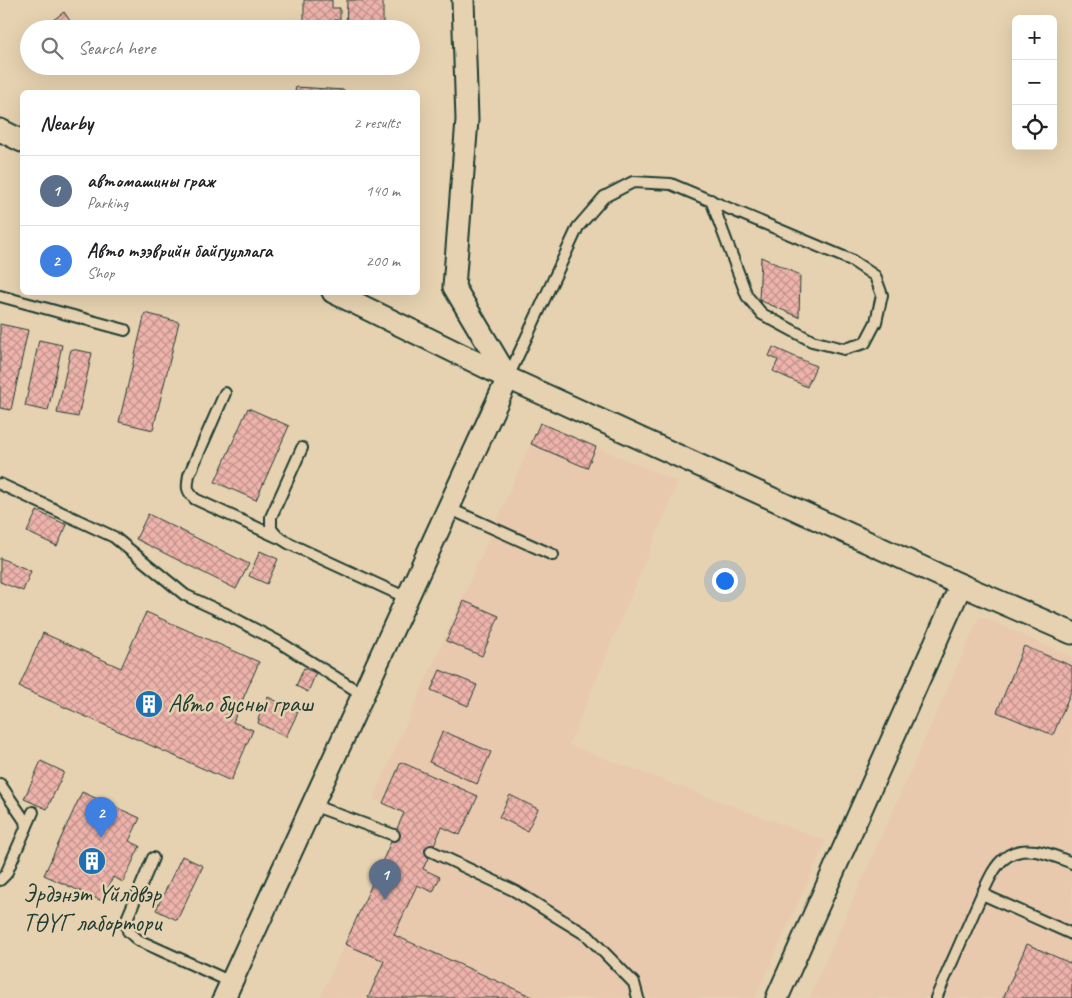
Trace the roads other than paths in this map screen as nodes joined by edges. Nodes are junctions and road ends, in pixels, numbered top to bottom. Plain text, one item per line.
1 (463, 0) edge
2 (0, 130) edge
3 (20, 140) edge
4 (711, 200) junction
5 (339, 295) edge
6 (0, 296) edge
7 (125, 330) dead end
8 (508, 378) junction
9 (225, 393) dead end
10 (302, 448) dead end
11 (0, 484) edge
12 (448, 508) junction
13 (290, 544) junction
14 (553, 555) dead end
15 (961, 585) junction
16 (407, 598) junction
17 (1072, 633) edge
18 (362, 694) junction
19 (0, 784) edge
20 (312, 805) junction
21 (33, 812) dead end
22 (26, 828) junction
23 (394, 836) dead end
24 (431, 852) dead end
25 (153, 858) dead end
26 (1072, 863) edge
27 (0, 880) edge
28 (982, 894) junction
29 (1072, 934) edge
30 (227, 990) edge
31 (638, 998) edge
32 (777, 998) edge
33 (936, 998) edge

1 - 8 street
2 - 3 street
4 - 4 lane
4 - 8 lane
5 - 8 street
6 - 7 lane
8 - 12 street
8 - 15 street
9 - 13 lane
10 - 13 lane
11 - 18 lane
12 - 14 lane
12 - 16 street
13 - 16 lane
15 - 17 street
15 - 32 street
16 - 18 street
18 - 20 street
19 - 22 lane
20 - 23 lane
20 - 30 street
21 - 22 lane
22 - 27 lane
24 - 31 lane
25 - 30 lane
26 - 28 lane
28 - 29 lane
28 - 33 lane

